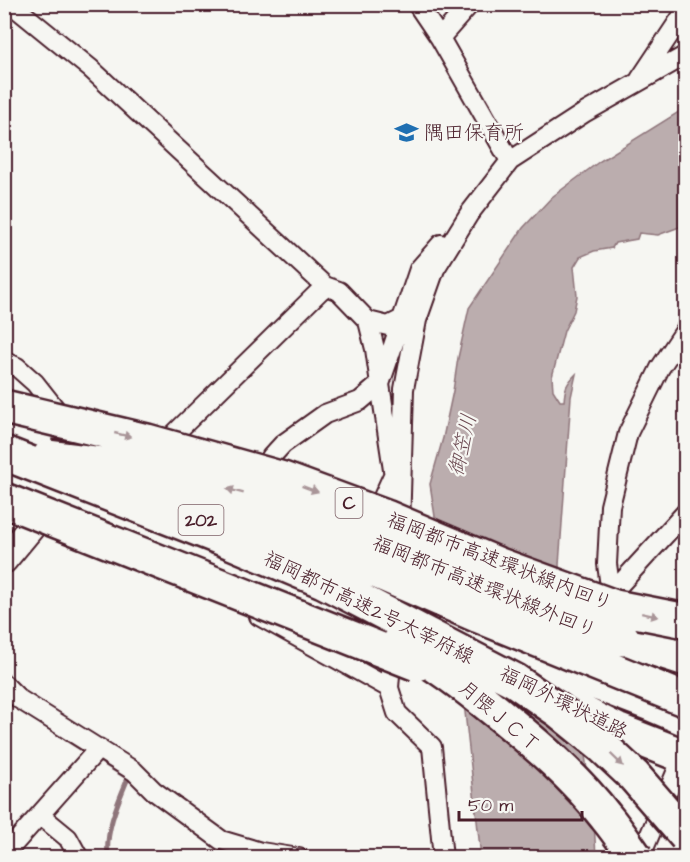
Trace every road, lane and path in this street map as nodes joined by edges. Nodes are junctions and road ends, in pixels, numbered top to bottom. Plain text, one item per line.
1 (11, 4) edge
2 (417, 4) edge
3 (470, 4) edge
4 (686, 10) edge
5 (440, 38) junction
6 (686, 56) edge
7 (637, 83) junction
8 (510, 161) junction
9 (469, 214) junction
10 (325, 286) junction
11 (402, 319) junction
12 (368, 321) junction
13 (686, 329) edge
14 (4, 361) edge
15 (380, 384) junction
16 (4, 407) edge
17 (4, 444) edge
18 (403, 452) junction
19 (4, 453) edge
20 (271, 457) dead end
21 (393, 474) junction
22 (4, 477) edge
23 (4, 482) edge
24 (118, 489) junction
25 (383, 497) dead end
26 (28, 503) edge
27 (686, 512) edge
28 (678, 532) edge
29 (4, 560) edge
30 (611, 594) junction
31 (390, 619) junction
32 (686, 621) edge
33 (686, 659) edge
34 (628, 660) dead end
35 (4, 684) edge
36 (389, 688) junction
37 (686, 700) edge
38 (686, 719) edge
39 (617, 730) junction
40 (99, 748) junction
41 (685, 757) edge
42 (40, 815) junction
43 (686, 836) edge
44 (4, 855) edge
45 (80, 858) edge
46 (299, 858) edge
47 (443, 858) edge
48 (638, 858) edge

1 - 10 street
2 - 5 street
3 - 5 street
4 - 7 street
5 - 8 street
6 - 7 street
7 - 8 street
8 - 9 street
9 - 11 street
9 - 18 street
10 - 12 street
10 - 24 street
11 - 12 street
11 - 15 street
12 - 15 street
13 - 30 street
14 - 24 street
15 - 20 street
15 - 21 street
16 -> 32 highway, 福岡都市高速環状線内回り / C, bridge
17 - 24 highway, 福岡外環状道路 / 202
18 - 21 street
18 - 31 street
33 -> 19 highway, 福岡都市高速環状線外回り / C, bridge
19 - 37 highway, bridge
19 -> 43 highway, 福岡都市高速2号太宰府線, bridge
21 - 25 street
22 - 48 highway, 月隈ＪＣＴ, bridge
23 - 26 highway
24 - 26 street
24 - 31 highway, 福岡外環状道路 / 202
26 - 29 street
26 - 31 highway, bridge
26 - 36 street
27 - 28 street
28 - 30 street
30 - 34 street
31 - 36 street
31 - 38 highway, 福岡外環状道路 / 202
31 - 39 highway, 福岡外環状道路 / 202, bridge
31 - 39 highway, bridge
35 - 40 street
36 - 47 street
39 - 41 highway, 福岡外環状道路 / 202
40 - 42 street
40 - 46 street
41 - 48 street
42 - 44 street
42 - 45 street

